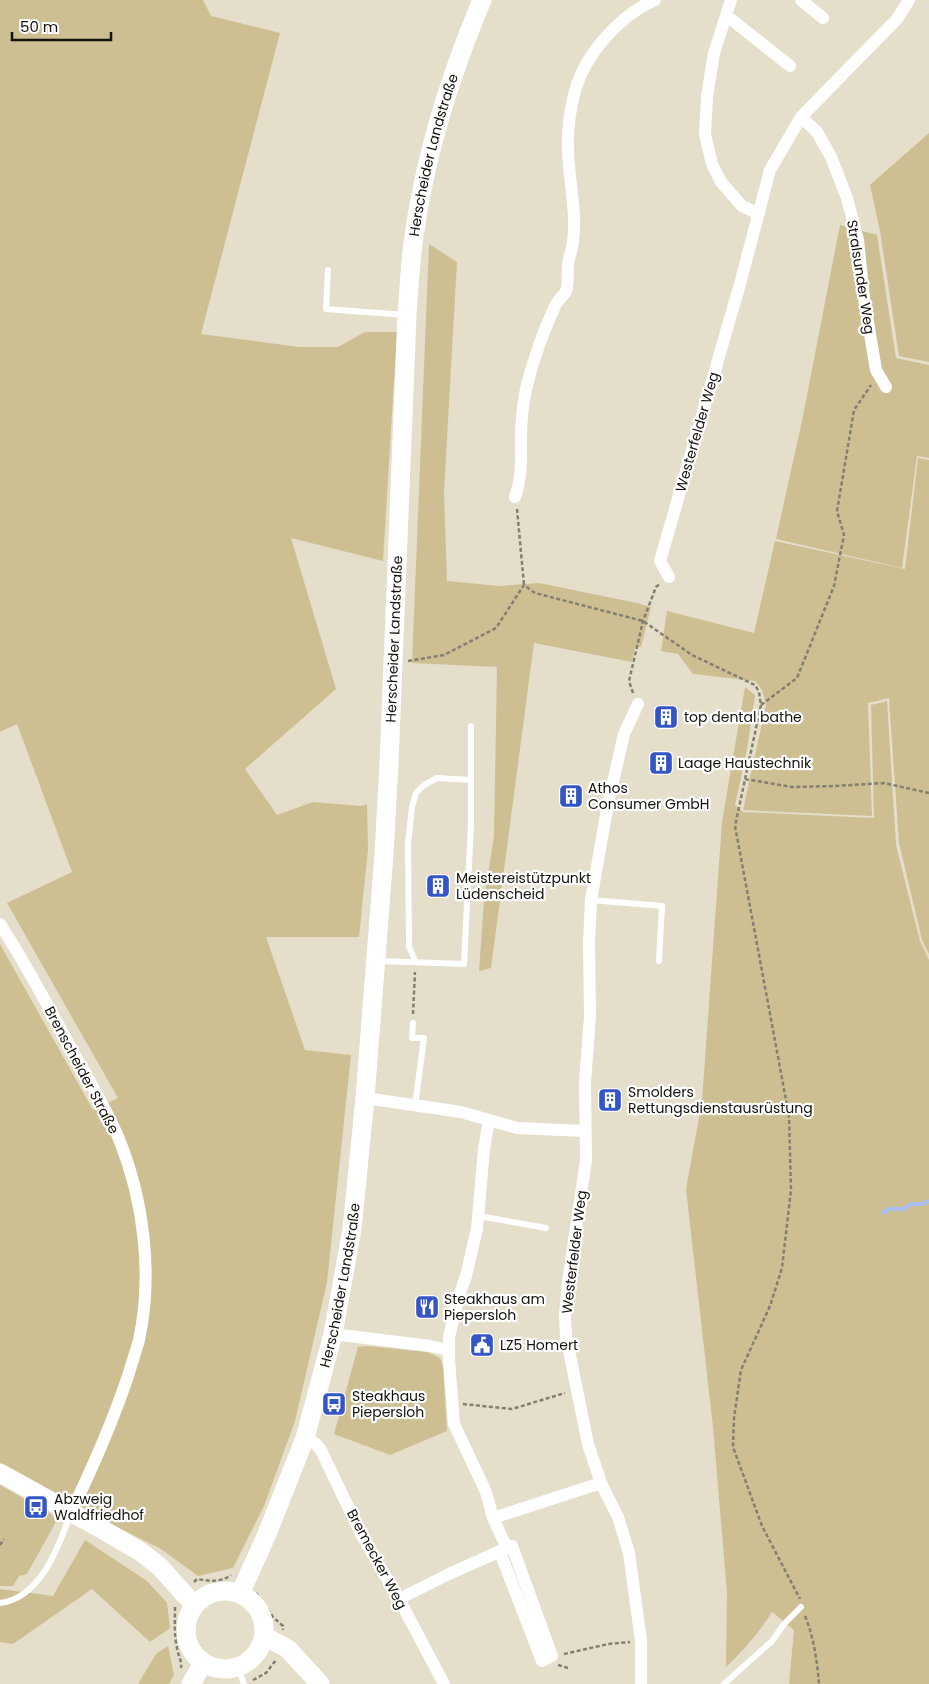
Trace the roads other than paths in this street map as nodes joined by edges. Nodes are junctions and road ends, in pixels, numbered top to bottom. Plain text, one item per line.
1 (482, 0) edge
2 (655, 0) edge
3 (731, 0) edge
4 (801, 0) edge
5 (909, 0) edge
6 (727, 16) junction
7 (823, 18) dead end
8 (790, 66) dead end
9 (801, 117) junction
10 (759, 214) junction
11 (328, 270) dead end
12 (407, 316) junction
13 (886, 387) dead end
14 (515, 498) road end
15 (669, 577) road end
16 (638, 704) road end
17 (471, 726) dead end
18 (471, 780) junction
19 (591, 900) junction
20 (0, 924) edge
21 (375, 961) junction
22 (415, 961) junction
23 (660, 961) dead end
24 (413, 1023) road end
25 (365, 1098) junction
26 (415, 1106) junction
27 (489, 1120) junction
28 (584, 1131) junction
29 (479, 1216) junction
30 (546, 1228) dead end
31 (333, 1334) junction
32 (449, 1350) junction
33 (305, 1438) junction
34 (0, 1473) edge
35 (601, 1483) junction
36 (71, 1512) junction
37 (493, 1518) junction
38 (504, 1550) junction
39 (240, 1594) junction
40 (399, 1599) junction
41 (0, 1603) edge
42 (194, 1605) junction
43 (801, 1607) road end
44 (264, 1636) junction
45 (552, 1656) road end
46 (203, 1663) junction
47 (243, 1679) edge
48 (193, 1682) edge
49 (320, 1684) edge
50 (444, 1684) edge
51 (641, 1684) edge
52 (724, 1684) edge

1 - 12 main road, Herscheider Landstraße
2 - 14 street
3 - 6 street
4 - 7 street
5 - 9 street, Westerfelder Weg
6 - 8 street
6 - 10 street
9 - 10 street, Westerfelder Weg
9 - 13 street, Stralsunder Weg
10 - 15 street, Westerfelder Weg
11 - 12 lane
12 - 21 main road, Herscheider Landstraße
16 - 19 street, Westerfelder Weg
17 - 18 lane
18 - 22 lane
18 - 22 lane
19 - 23 lane
19 - 28 street, Westerfelder Weg
20 - 36 street, Brenscheider Straße
21 - 22 lane
21 - 25 main road, Herscheider Landstraße
24 - 26 lane
25 - 26 street
25 - 31 main road, Herscheider Landstraße
26 - 27 street
27 - 28 street
27 - 29 street
28 - 35 street, Westerfelder Weg
29 - 30 lane
29 - 32 street
31 - 32 street
31 - 33 main road, Herscheider Landstraße
32 - 37 street
33 - 39 main road, Herscheider Landstraße
33 - 40 street, Bremecker Weg
34 - 36 main road
35 - 37 street
35 - 51 street, Westerfelder Weg
36 - 41 lane
36 - 42 main road
37 - 38 street
38 - 40 street
38 - 45 street
39 - 42 main road
39 - 44 main road
40 - 50 street, Bremecker Weg
42 - 46 main road
43 - 52 lane
44 - 47 main road
44 - 49 main road
46 - 47 main road
46 - 48 main road

